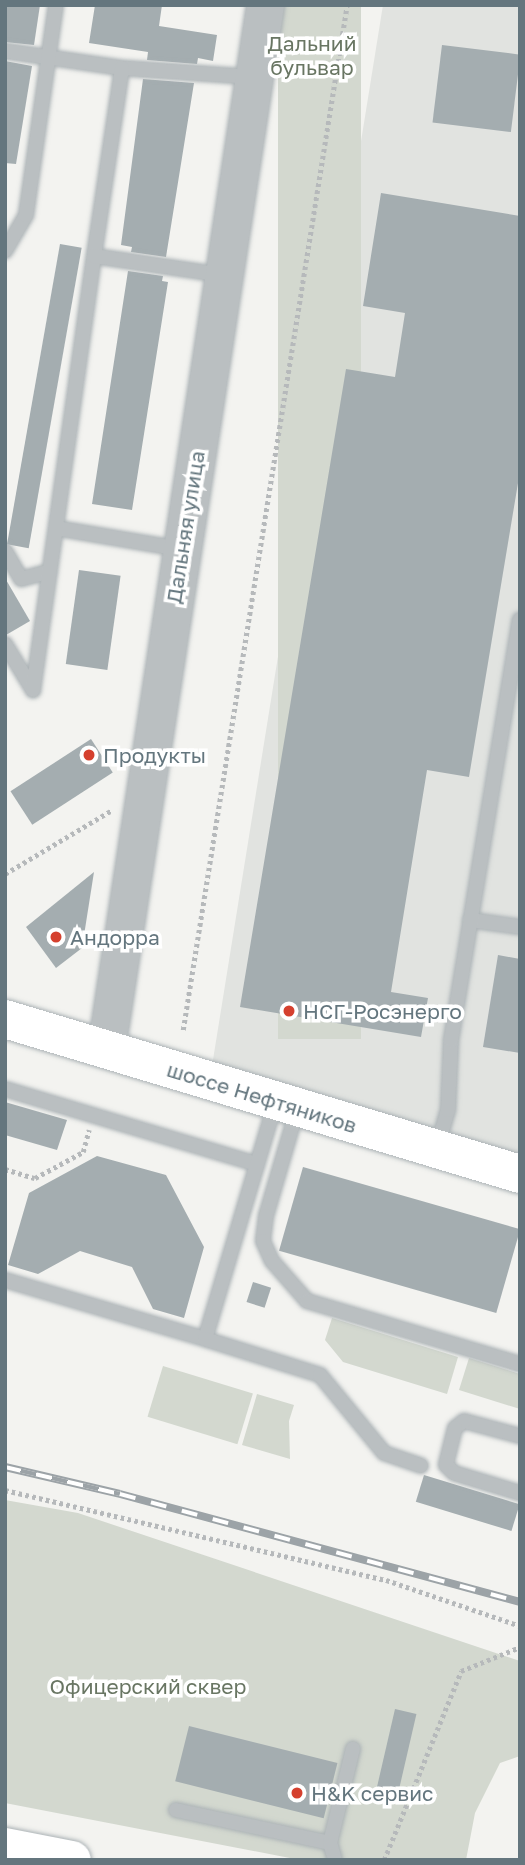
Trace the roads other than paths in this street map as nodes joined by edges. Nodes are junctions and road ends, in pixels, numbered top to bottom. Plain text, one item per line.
1 (56, 5) edge
2 (265, 5) edge
3 (5, 51) edge
4 (49, 58) junction
5 (122, 68) junction
6 (254, 77) junction
7 (5, 251) edge
8 (94, 256) junction
9 (223, 275) junction
10 (56, 528) junction
11 (182, 550) junction
12 (5, 551) edge
13 (50, 571) junction
14 (520, 620) edge
15 (5, 644) edge
16 (470, 919) junction
17 (520, 927) edge
18 (5, 1019) edge
19 (106, 1049) junction
20 (5, 1089) edge
21 (287, 1105) junction
22 (437, 1150) junction
23 (257, 1164) junction
24 (520, 1174) edge
25 (5, 1280) edge
26 (205, 1339) junction
27 (520, 1364) edge
28 (520, 1436) edge
29 (421, 1466) dead end
30 (520, 1493) edge
31 (353, 1749) dead end
32 (176, 1810) dead end
33 (330, 1843) junction
34 (5, 1847) edge
35 (72, 1860) edge
36 (335, 1860) edge

1 - 4 lane
2 - 6 street, Дальняя улица
3 - 4 lane
4 - 5 lane
4 - 7 lane
5 - 6 lane
5 - 8 lane
6 - 9 street, Дальняя улица
8 - 9 lane
8 - 10 lane
9 - 11 street, Дальняя улица
10 - 11 lane
10 - 13 lane
11 - 19 street, Дальняя улица
12 - 13 lane
13 - 15 lane
14 - 16 lane
16 - 17 lane
16 - 22 lane
18 - 19 main road, шоссе Нефтяников
19 - 21 main road, шоссе Нефтяников
20 - 23 lane
21 - 22 main road, шоссе Нефтяников
21 - 23 lane
21 - 27 lane
22 - 24 main road, шоссе Нефтяников
23 - 26 lane
25 - 26 lane
26 - 29 lane
28 - 30 lane
31 - 33 lane
32 - 33 lane
33 - 36 lane
34 - 35 main road

